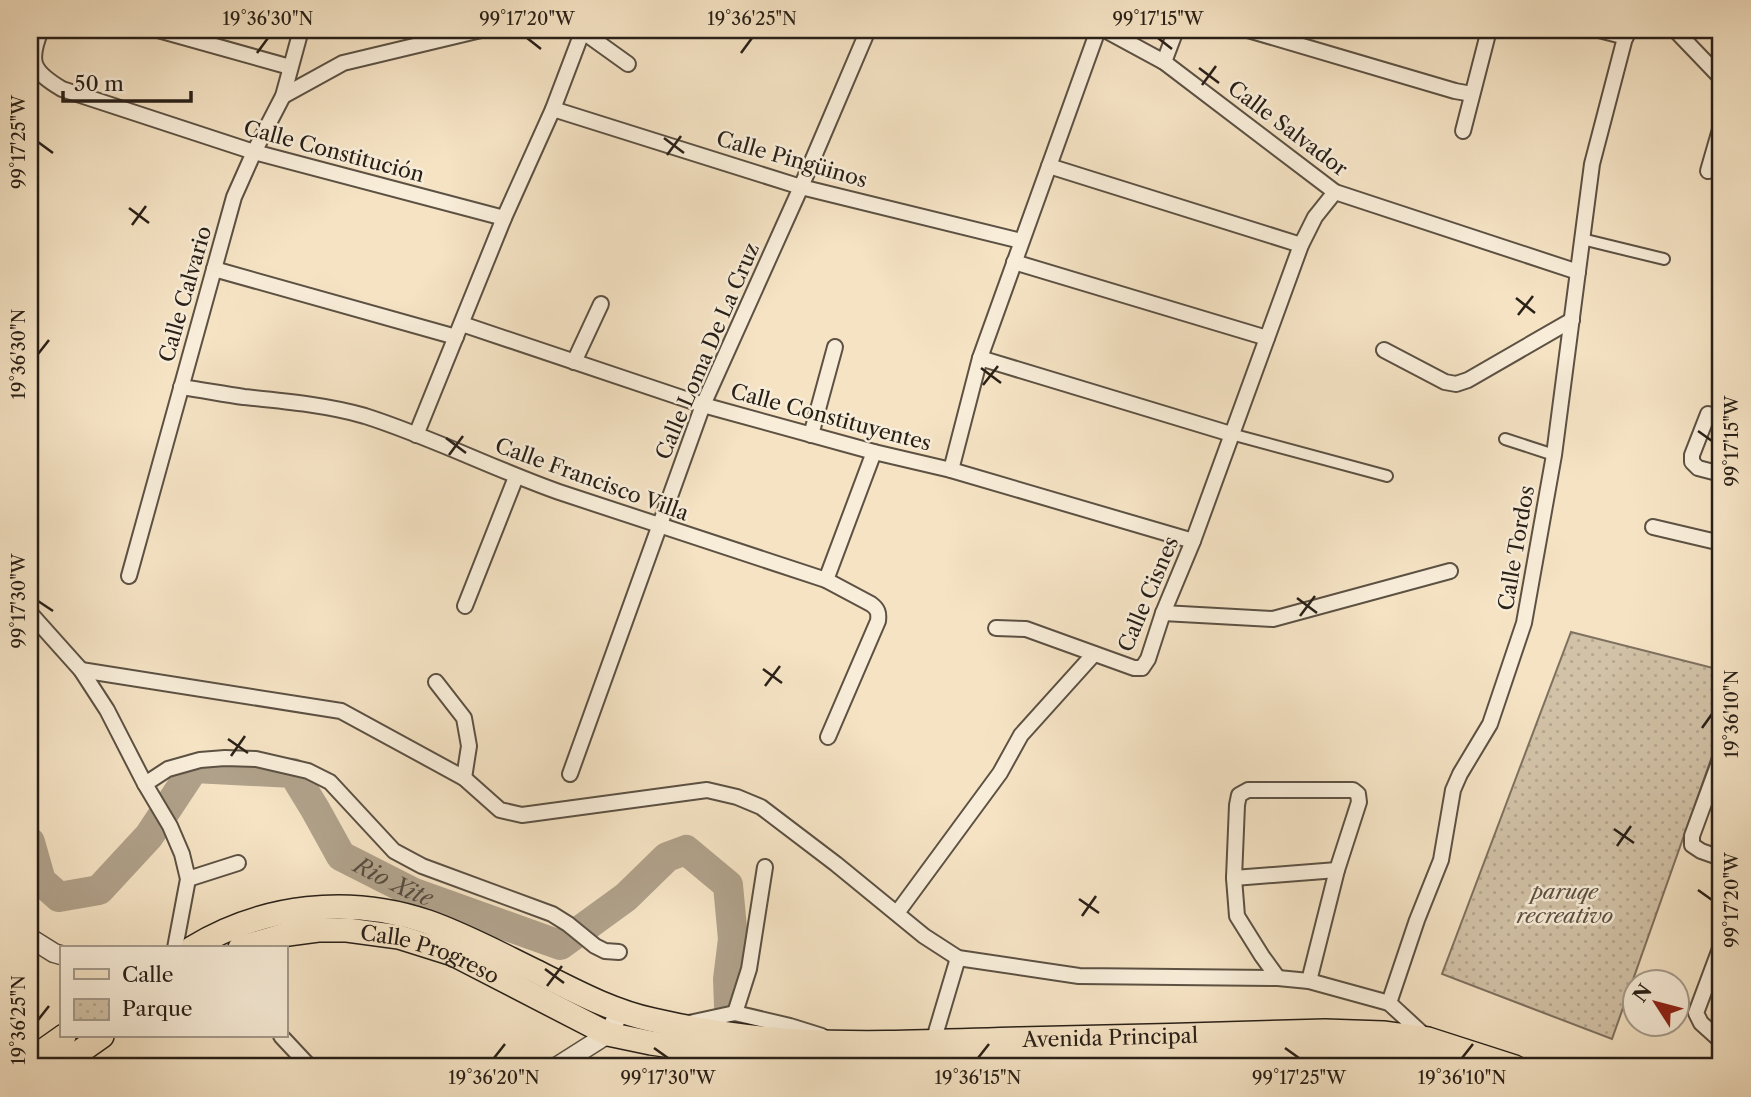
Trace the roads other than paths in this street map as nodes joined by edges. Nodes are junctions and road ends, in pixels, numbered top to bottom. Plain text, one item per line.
1 (41, 30) edge
2 (158, 30) edge
3 (301, 30) edge
4 (481, 30) edge
5 (583, 30) edge
6 (867, 30) edge
7 (1098, 30) edge
8 (1105, 30) edge
9 (1176, 30) edge
10 (1248, 30) edge
11 (1489, 30) edge
12 (1599, 30) edge
13 (1675, 30) edge
14 (1627, 33) edge
15 (1279, 34) edge
16 (1164, 62) junction
17 (628, 64) dead end
18 (290, 67) junction
19 (1721, 78) edge
20 (1472, 94) junction
21 (283, 96) junction
22 (553, 109) junction
23 (1721, 126) edge
24 (1462, 131) dead end
25 (254, 152) junction
26 (1049, 166) junction
27 (1708, 171) dead end
28 (801, 187) junction
29 (1335, 192) junction
30 (504, 218) junction
31 (1582, 239) junction
32 (1021, 241) junction
33 (1301, 246) junction
34 (1664, 259) dead end
35 (1014, 262) junction
36 (214, 269) junction
37 (1578, 272) junction
38 (601, 304) dead end
39 (1572, 320) junction
40 (459, 331) junction
41 (1267, 338) junction
42 (835, 347) dead end
43 (1384, 350) dead end
44 (980, 358) junction
45 (574, 362) junction
46 (181, 387) junction
47 (703, 405) junction
48 (1708, 414) dead end
49 (1231, 433) junction
50 (416, 435) junction
51 (811, 435) junction
52 (1505, 439) dead end
53 (874, 452) junction
54 (1554, 455) junction
55 (951, 470) junction
56 (1721, 474) edge
57 (1387, 476) dead end
58 (516, 477) junction
59 (659, 526) junction
60 (1653, 527) dead end
61 (1193, 541) junction
62 (1721, 543) edge
63 (1450, 571) dead end
64 (129, 576) dead end
65 (826, 580) junction
66 (465, 606) dead end
67 (30, 613) edge
68 (1164, 613) junction
69 (996, 628) dead end
70 (1094, 654) junction
71 (81, 670) junction
72 (436, 682) dead end
73 (828, 737) dead end
74 (1721, 757) edge
75 (570, 774) dead end
76 (464, 778) junction
77 (148, 790) junction
78 (1721, 858) edge
79 (238, 863) dead end
80 (765, 867) dead end
81 (1337, 870) junction
82 (1234, 878) junction
83 (188, 879) junction
84 (897, 913) junction
85 (30, 938) edge
86 (175, 946) edge
87 (195, 946) edge
88 (247, 946) edge
89 (1721, 946) edge
90 (619, 953) dead end
91 (60, 955) edge
92 (958, 958) junction
93 (1278, 978) junction
94 (1309, 981) junction
95 (1389, 1003) junction
96 (620, 1012) junction
97 (735, 1013) junction
98 (680, 1025) junction
99 (608, 1034) junction
100 (61, 1038) edge
101 (99, 1038) edge
102 (283, 1038) edge
103 (1428, 1039) junction
104 (1721, 1041) edge
105 (933, 1042) junction
106 (844, 1043) junction
107 (30, 1060) edge
108 (990, 1064) edge
109 (882, 1065) edge
110 (58, 1067) edge
111 (310, 1067) edge
112 (556, 1067) edge
113 (1449, 1067) edge
114 (1515, 1067) edge

1 - 25 street, Calle Constitución
2 - 18 street
3 - 18 street, Calle Calvario
4 - 21 street
5 - 17 street
5 - 22 street
6 - 28 street, Calle Loma De La Cruz
7 - 26 street
8 - 16 street, Calle Salvador
9 - 16 street
10 - 15 street
11 - 20 street
12 - 14 street
13 - 19 street
14 - 31 street, Calle Tordos
15 - 20 street
16 - 29 street, Calle Salvador
18 - 21 street, Calle Calvario
20 - 24 street
21 - 25 street, Calle Calvario
22 - 28 street, Calle Pingüinos
22 - 30 street
23 - 27 street
25 - 30 street, Calle Constitución
25 - 36 street, Calle Calvario
26 - 32 street
26 - 33 street
28 - 32 street, Calle Pingüinos
28 - 47 street, Calle Loma De La Cruz
29 - 33 street, Calle Cisnes
29 - 37 street, Calle Salvador
30 - 40 street
31 - 34 street
31 - 37 street, Calle Tordos
32 - 35 street
33 - 41 street, Calle Cisnes
35 - 41 street
35 - 44 street
36 - 40 street, Calle Constituyentes
36 - 46 street, Calle Calvario
37 - 39 street, Calle Tordos
38 - 45 street
39 - 43 street
39 - 54 street, Calle Tordos
40 - 45 street, Calle Constituyentes
40 - 50 street
41 - 49 street, Calle Cisnes
42 - 51 street
44 - 49 street
44 - 55 street
45 - 47 street, Calle Constituyentes
46 - 50 street, Calle Francisco Villa
46 - 64 street, Calle Calvario
47 - 51 street, Calle Constituyentes
47 - 59 street, Calle Loma De La Cruz
48 - 56 street
49 - 57 street
49 - 61 street, Calle Cisnes
50 - 58 street, Calle Francisco Villa
51 - 53 street, Calle Constituyentes
52 - 54 street
53 - 55 street, Calle Constituyentes
53 - 65 street
54 - 95 street, Calle Tordos
55 - 61 street, Calle Constituyentes
58 - 59 street, Calle Francisco Villa
58 - 66 street
59 - 65 street, Calle Francisco Villa
59 - 75 street, Calle Loma De La Cruz
60 - 62 street
61 - 68 street, Calle Cisnes
63 - 68 street
65 - 73 street, Calle Francisco Villa
67 - 71 street
68 - 70 street, Calle Cisnes
69 - 70 street
70 - 84 street, Calle Cisnes
71 - 76 street
71 - 77 street
72 - 76 street
74 - 78 street
76 - 84 street
77 - 83 street
77 - 90 street
79 - 83 street
80 - 97 street
81 - 82 street
81 - 82 street
81 - 94 street
82 - 93 street
83 - 86 street
84 - 92 street
85 - 91 street
87 - 96 main road, Calle Progreso
88 - 99 main road, Calle Progreso
89 - 104 street
92 - 93 street
92 - 105 street
93 - 94 street
94 - 95 street
95 - 103 street
96 - 98 main road, Avenida Principal
96 - 99 street
97 - 98 street
97 - 106 street
98 - 106 main road, Avenida Principal
99 - 109 main road, Avenida Principal
99 - 112 street
100 - 107 main road
101 - 110 main road
102 - 111 street
103 - 105 main road, Avenida Principal
103 - 114 main road, Avenida Principal
105 - 106 main road, Avenida Principal
108 - 109 main road, Avenida Principal
108 - 113 main road, Avenida Principal

